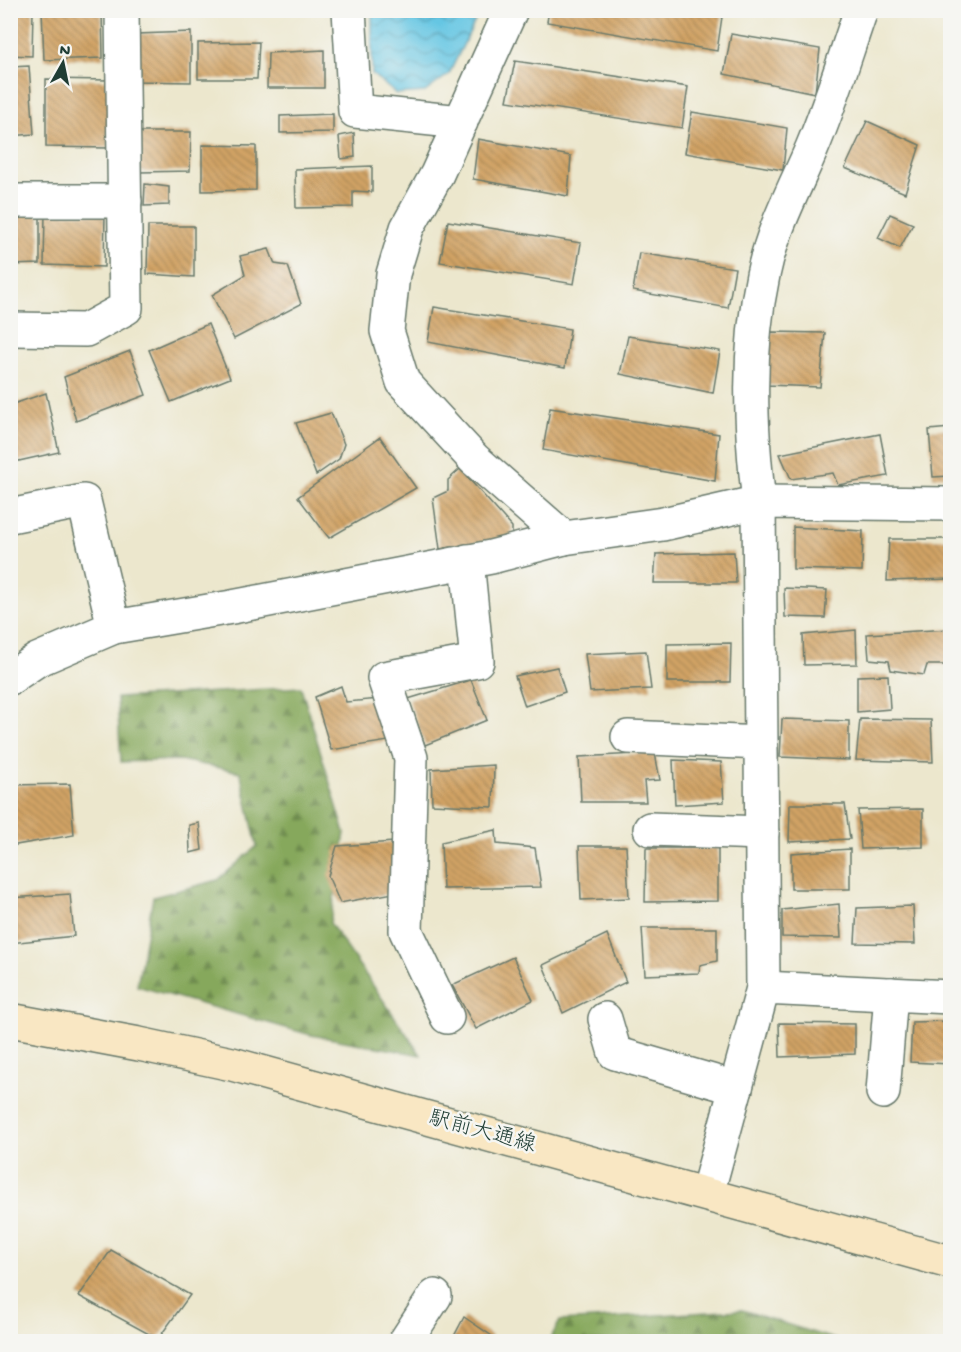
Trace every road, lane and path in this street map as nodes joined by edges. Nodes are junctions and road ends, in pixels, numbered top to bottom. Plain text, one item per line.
1 (122, 10) edge
2 (349, 10) edge
3 (511, 10) edge
4 (861, 10) edge
5 (461, 122) junction
6 (10, 201) edge
7 (125, 201) junction
8 (10, 329) edge
9 (759, 502) junction
10 (951, 504) edge
11 (10, 516) edge
12 (564, 538) junction
13 (467, 561) junction
14 (114, 627) junction
15 (10, 678) edge
16 (628, 737) dead end
17 (761, 743) junction
18 (650, 829) dead end
19 (762, 832) junction
20 (763, 988) junction
21 (891, 994) junction
22 (951, 997) edge
23 (447, 1017) dead end
24 (606, 1019) dead end
25 (10, 1020) edge
26 (736, 1088) junction
27 (884, 1092) dead end
28 (707, 1194) junction
29 (951, 1262) edge
30 (435, 1296) dead end
31 (405, 1341) edge

1 - 7 street
2 - 5 street
3 - 5 street
4 - 9 street
5 - 12 street
6 - 7 street
7 - 8 street
9 - 10 street
9 - 12 street
9 - 17 street
11 - 14 street
12 - 13 street
13 - 14 street
13 - 23 street
14 - 15 street
16 - 17 street
17 - 19 street
18 - 19 street
19 - 20 street
20 - 21 street
20 - 26 street
21 - 22 street
21 - 27 street
24 - 26 street
25 - 28 main road, 駅前大通線
26 - 28 street
28 - 29 main road, 駅前大通線
30 - 31 street

